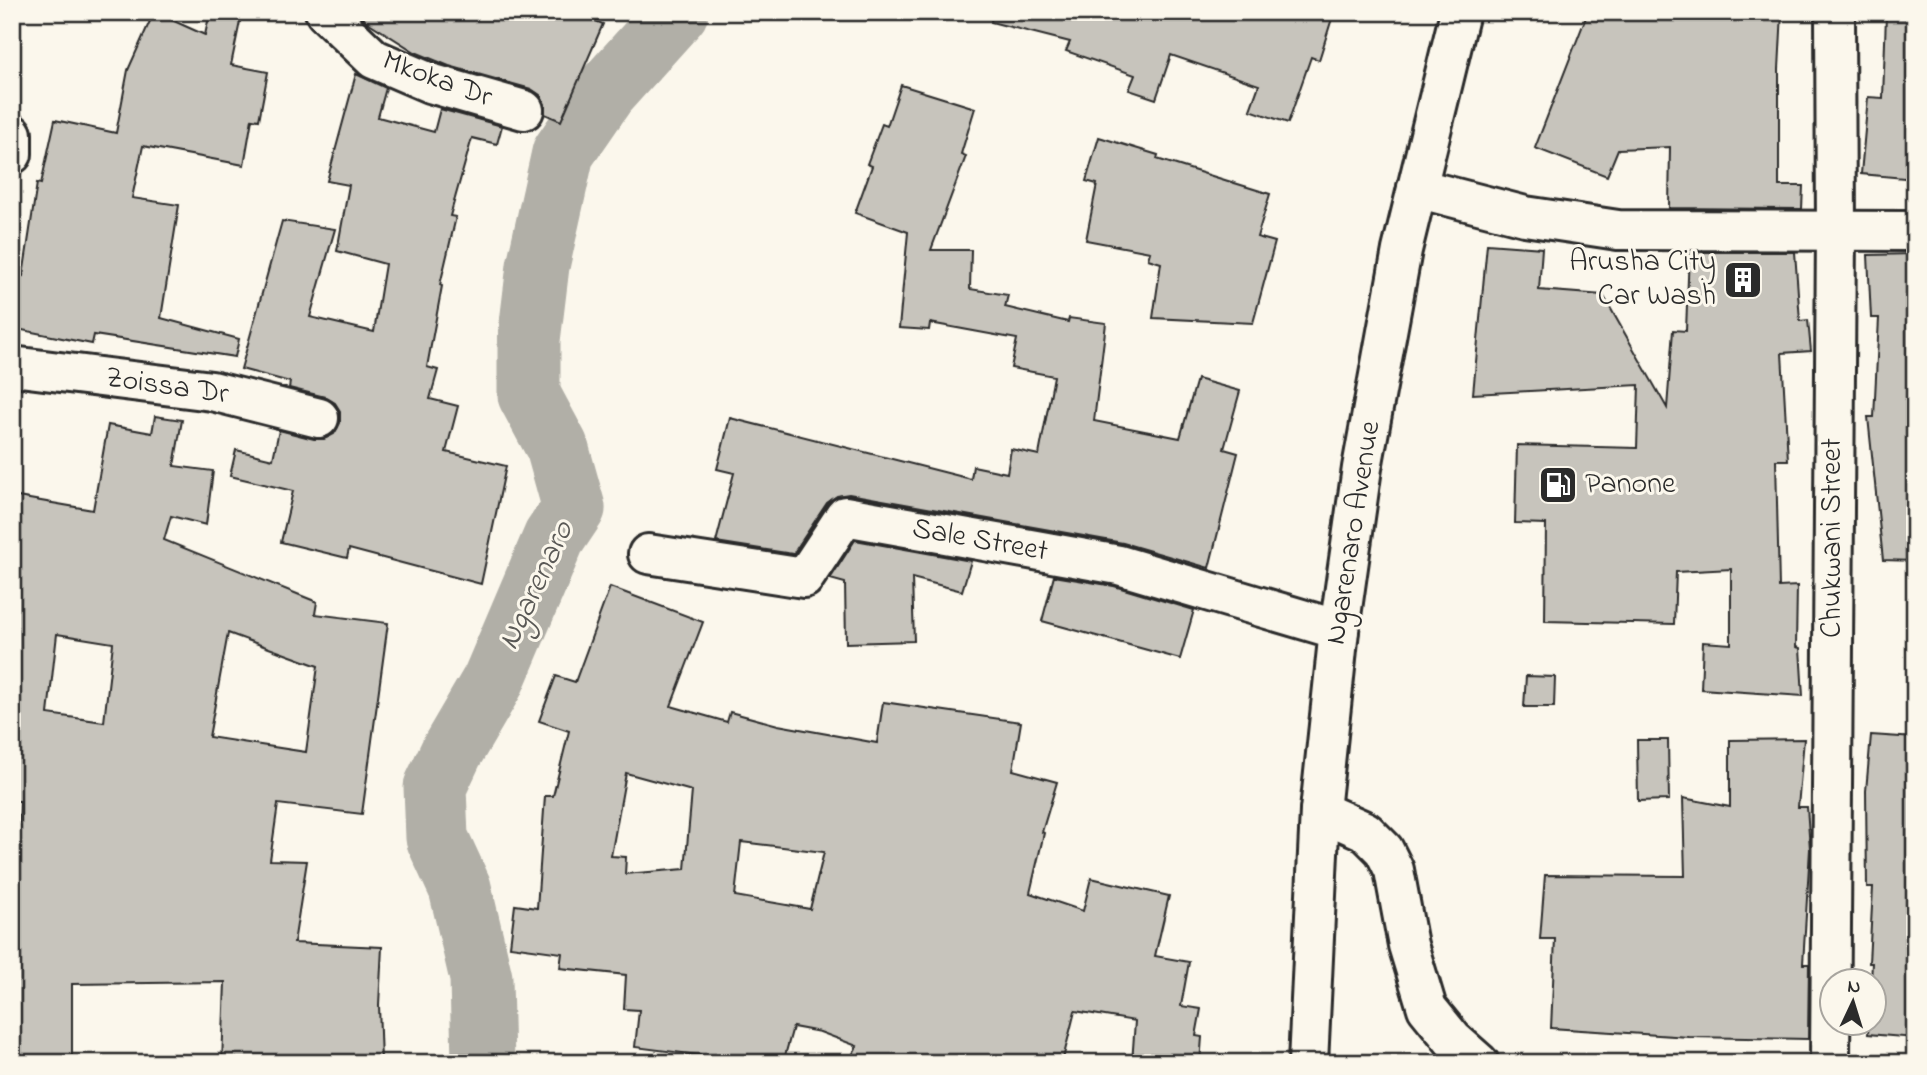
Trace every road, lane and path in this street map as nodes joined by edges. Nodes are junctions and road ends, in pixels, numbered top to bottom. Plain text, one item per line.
1 (325, 12) edge
2 (1460, 12) edge
3 (1835, 12) edge
4 (524, 110) dead end
5 (12, 134) edge
6 (12, 154) edge
7 (1417, 188) junction
8 (1915, 231) edge
9 (1836, 232) junction
10 (12, 366) edge
11 (319, 418) dead end
12 (648, 554) dead end
13 (1339, 630) junction
14 (1320, 811) junction
15 (1308, 1063) edge
16 (1479, 1063) edge
17 (1830, 1063) edge

1 - 4 main road, Mkoka Dr
2 - 7 main road, Ngarenaro Avenue
3 - 9 main road, Chukwani Street
5 - 6 main road
7 - 9 main road
7 - 13 main road, Ngarenaro Avenue
8 - 9 main road
9 - 17 main road, Chukwani Street
10 - 11 main road, Zoissa Dr
12 - 13 main road, Sale Street
13 - 14 main road, Ngarenaro Avenue
14 - 15 main road, Ngarenaro Avenue
14 - 16 main road

